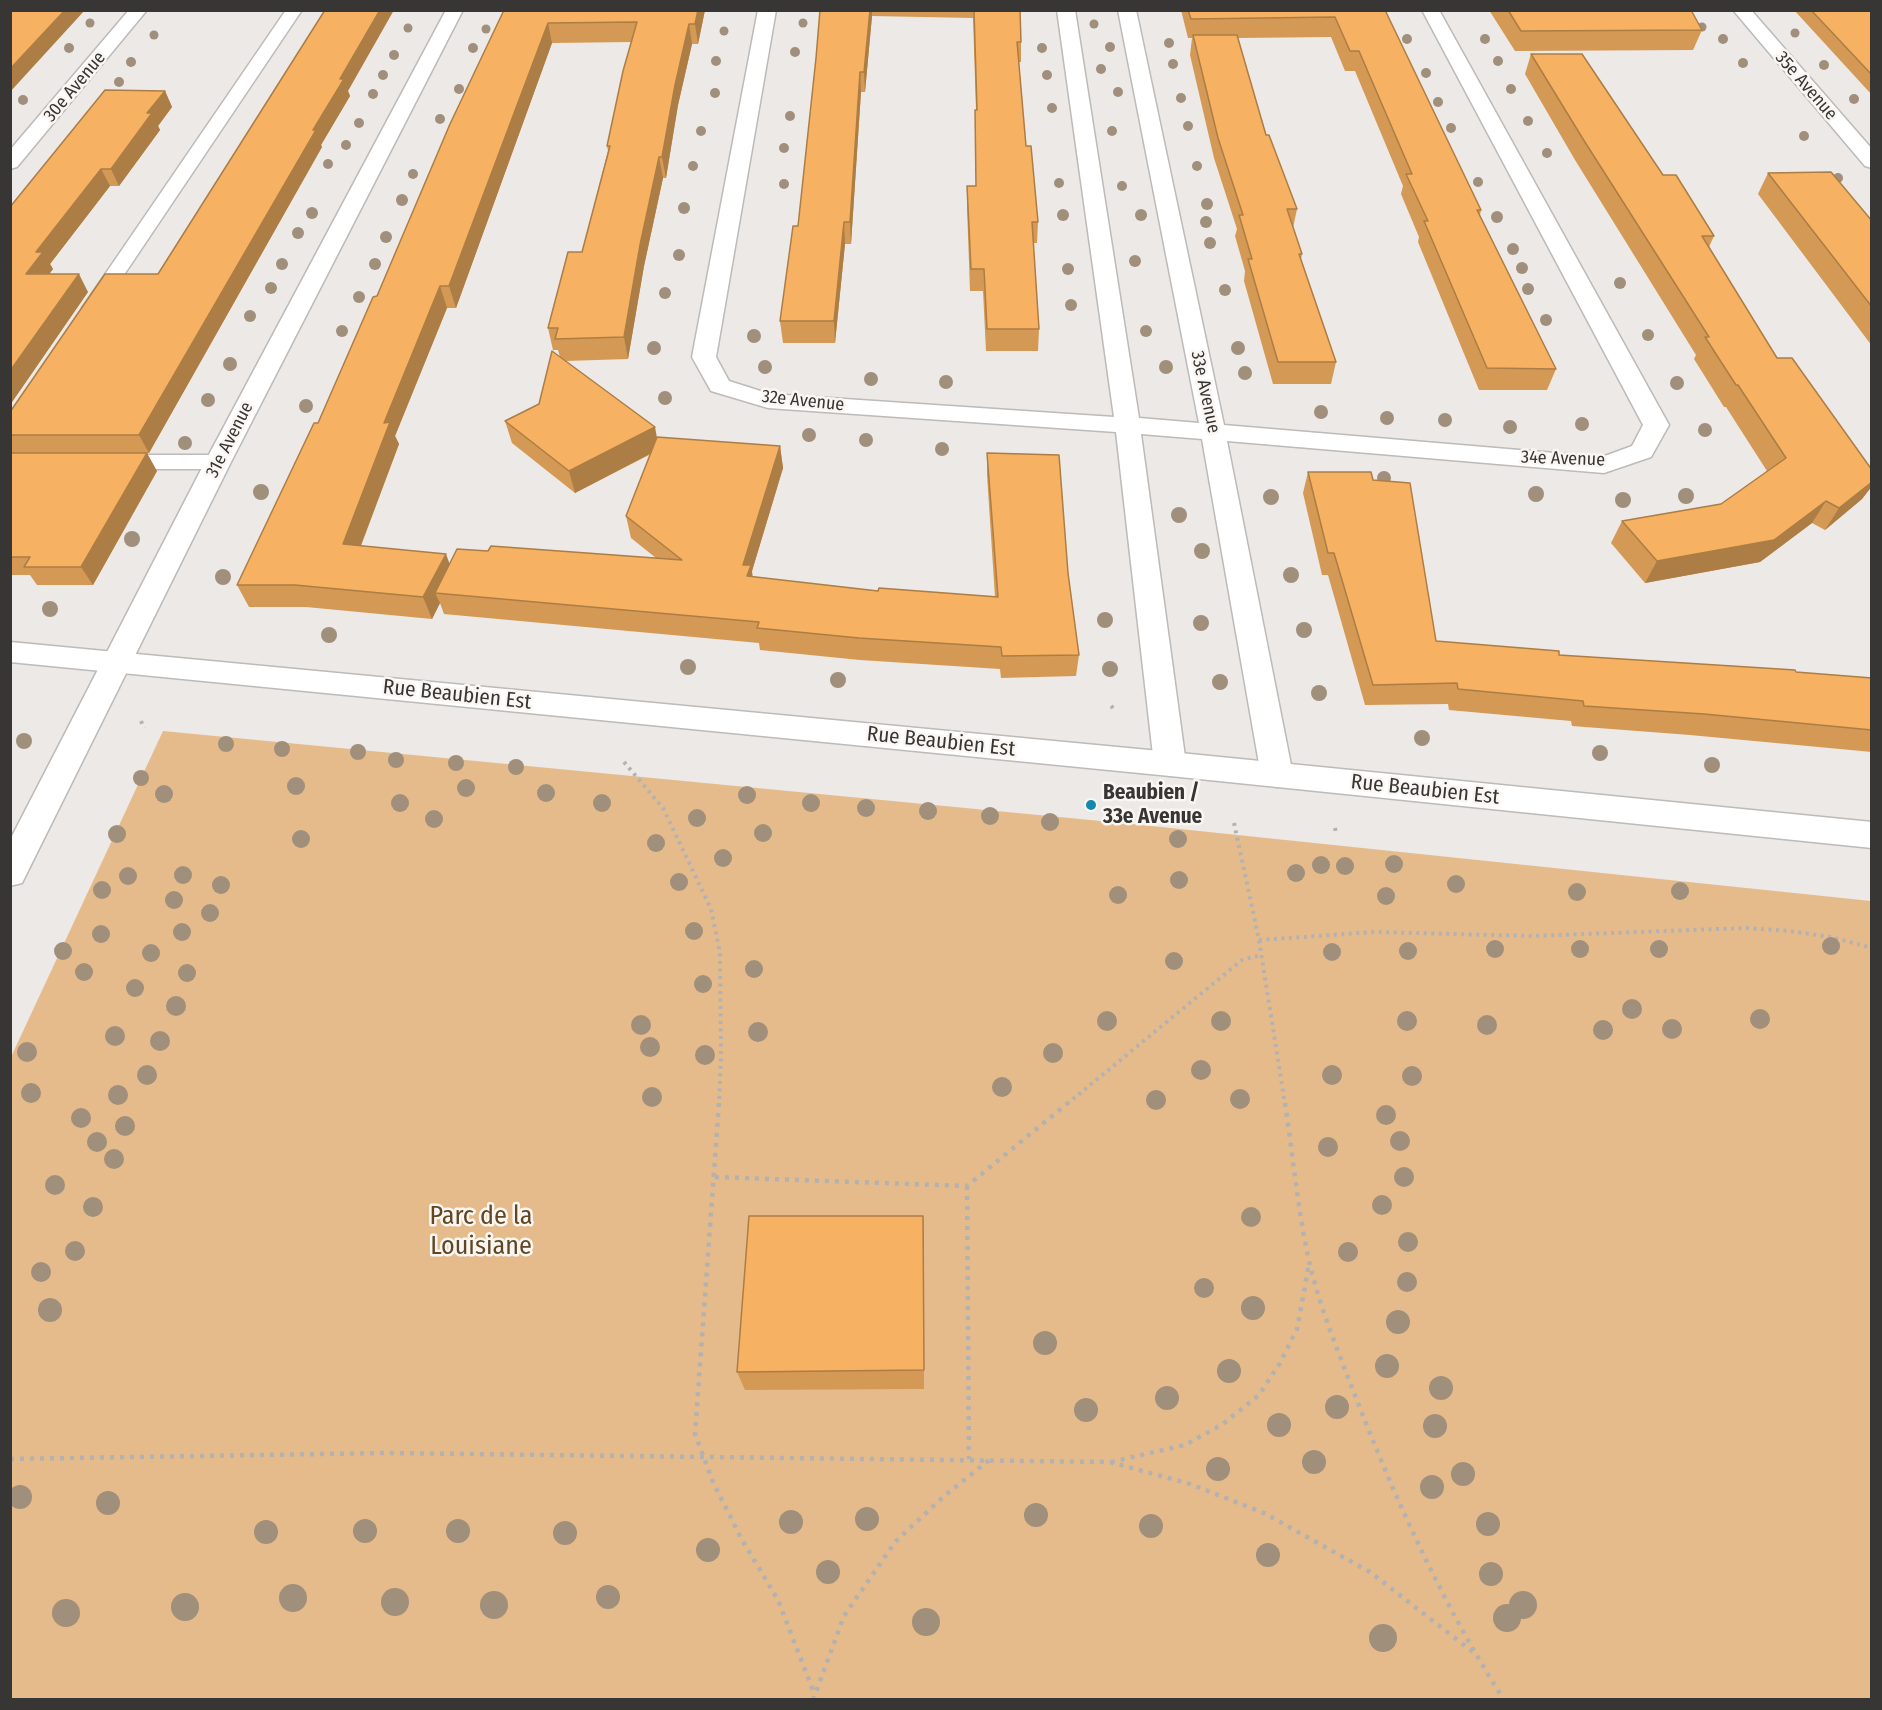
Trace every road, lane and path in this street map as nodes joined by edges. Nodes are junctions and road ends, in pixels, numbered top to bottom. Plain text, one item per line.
1 (140, 10) edge
2 (294, 10) edge
3 (455, 10) edge
4 (767, 10) edge
5 (1066, 10) edge
6 (1127, 10) edge
7 (1430, 10) edge
8 (1725, 10) edge
9 (1742, 11) edge
10 (1872, 162) edge
11 (10, 163) edge
12 (83, 321) edge
13 (1127, 425) junction
14 (1214, 434) junction
15 (93, 462) edge
16 (218, 462) junction
17 (10, 652) edge
18 (118, 662) junction
19 (141, 721) dead end
20 (144, 728) dead end
21 (624, 762) dead end
22 (1170, 764) junction
23 (1277, 775) junction
24 (1234, 823) dead end
25 (1872, 835) edge
26 (10, 873) edge
27 (1259, 940) junction
28 (1872, 948) edge
29 (1261, 955) junction
30 (715, 1177) junction
31 (967, 1186) junction
32 (1310, 1264) junction
33 (702, 1457) junction
34 (10, 1459) edge
35 (969, 1459) junction
36 (990, 1459) junction
37 (1110, 1462) junction
38 (1473, 1652) junction
39 (813, 1696) edge
40 (1504, 1700) edge

1 - 11 street, 30e Avenue
2 - 12 lane
3 - 16 street, 31e Avenue
4 - 13 street, 32e Avenue
5 - 13 street
6 - 14 street, 33e Avenue
7 - 14 street, 34e Avenue
8 - 9 street
9 - 10 street, 35e Avenue
13 - 14 street, 34e Avenue
13 - 22 street
14 - 23 street, 33e Avenue
15 - 16 lane
16 - 18 street, 31e Avenue
17 - 18 street, Rue Beaubien Est
18 - 22 street, Rue Beaubien Est
18 - 26 street, 31e Avenue
19 - 20 path
21 - 30 path
22 - 23 street, Rue Beaubien Est
23 - 25 street, Rue Beaubien Est
24 - 27 path
27 - 28 path
27 - 29 path
29 - 31 path
29 - 32 path
30 - 31 path
30 - 33 path
31 - 35 path
32 - 37 path
32 - 38 path
33 - 34 path
33 - 35 path
33 - 39 path
35 - 36 path
36 - 37 path
36 - 39 path
37 - 38 path
38 - 40 path

